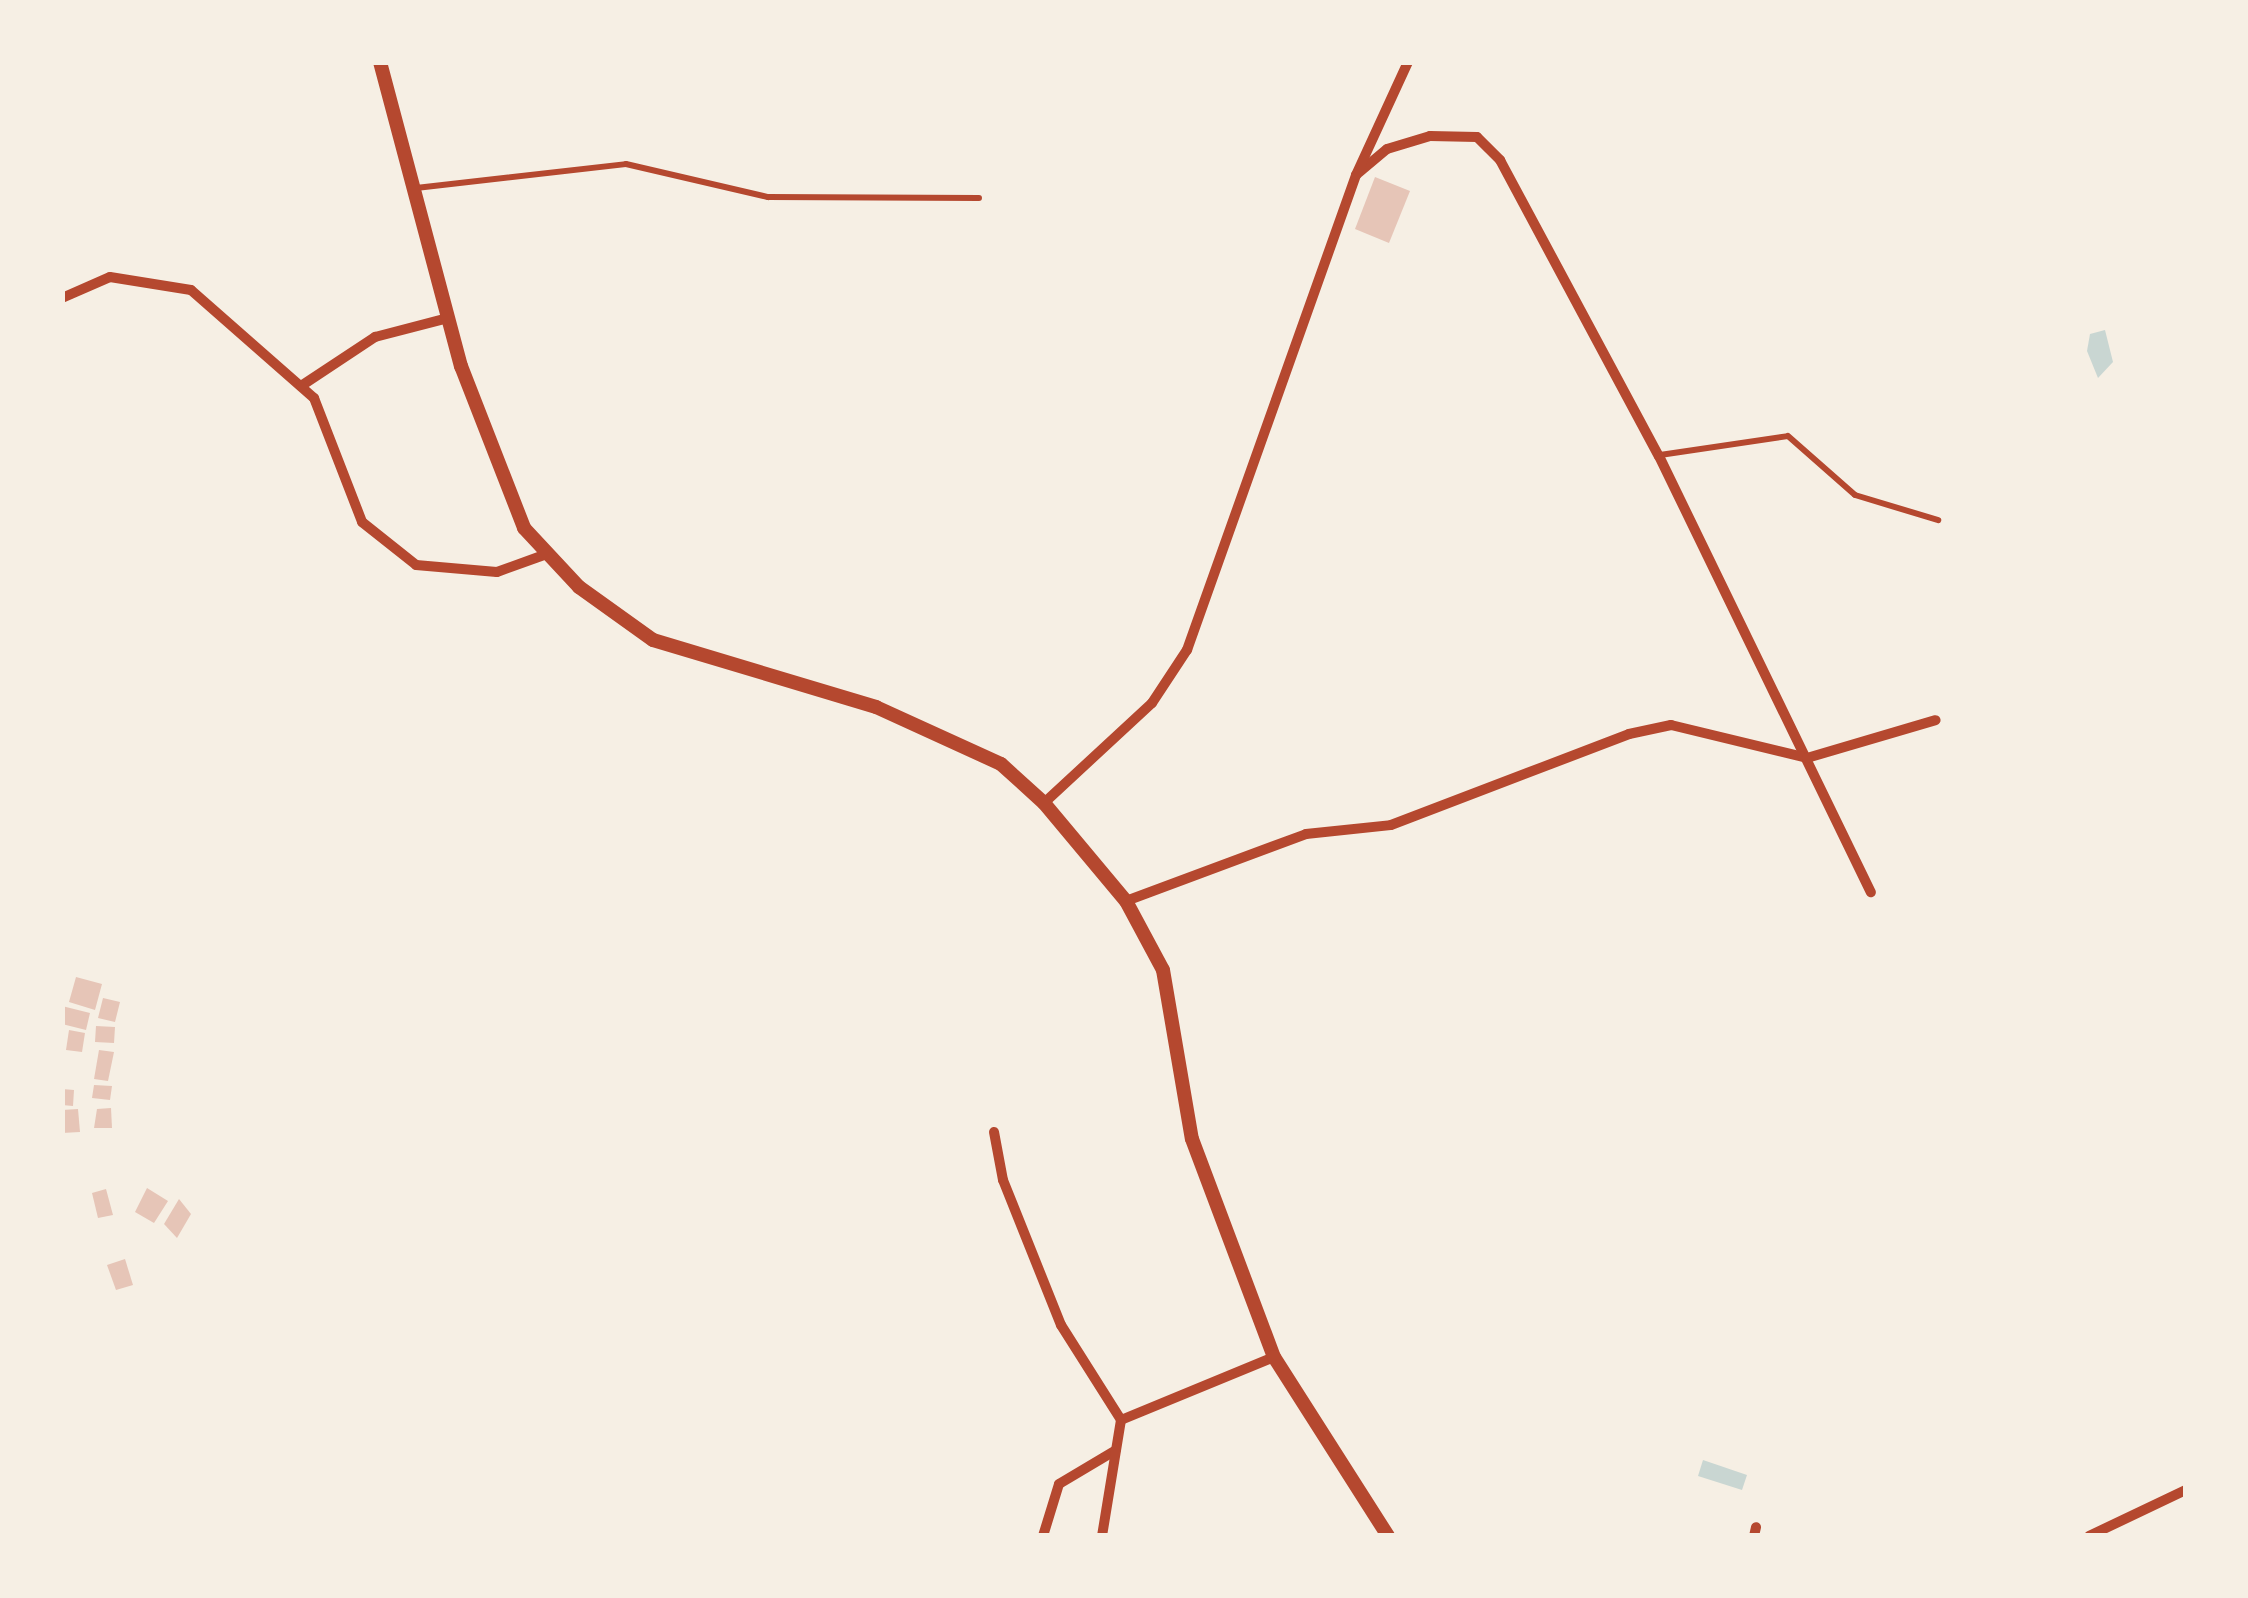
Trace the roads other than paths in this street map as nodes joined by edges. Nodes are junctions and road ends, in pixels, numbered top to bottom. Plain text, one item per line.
1 (380, 62) edge
2 (1408, 62) edge
3 (1356, 175) junction
4 (415, 188) junction
5 (980, 198) dead end
6 (62, 298) edge
7 (448, 318) junction
8 (301, 386) junction
9 (1659, 456) junction
10 (1938, 520) dead end
11 (544, 554) junction
12 (1936, 720) dead end
13 (1806, 758) junction
14 (1044, 803) junction
15 (1871, 892) dead end
16 (1126, 901) junction
17 (994, 1132) dead end
18 (1274, 1357) junction
19 (1121, 1420) junction
20 (1116, 1450) junction
21 (2186, 1490) edge
22 (1042, 1536) edge
23 (1102, 1536) edge
24 (1388, 1536) edge
25 (2089, 1536) edge

1 - 4 street
2 - 3 street
3 - 9 street
3 - 14 street
4 - 5 lane
4 - 7 street
6 - 8 street
7 - 8 street
7 - 11 street
8 - 11 street
9 - 10 lane
9 - 13 street
11 - 14 street
12 - 13 street
13 - 15 street
13 - 16 street
14 - 16 street
16 - 18 street
17 - 19 street
18 - 19 street
18 - 24 street
19 - 20 street
20 - 22 street
20 - 23 street
21 - 25 street

